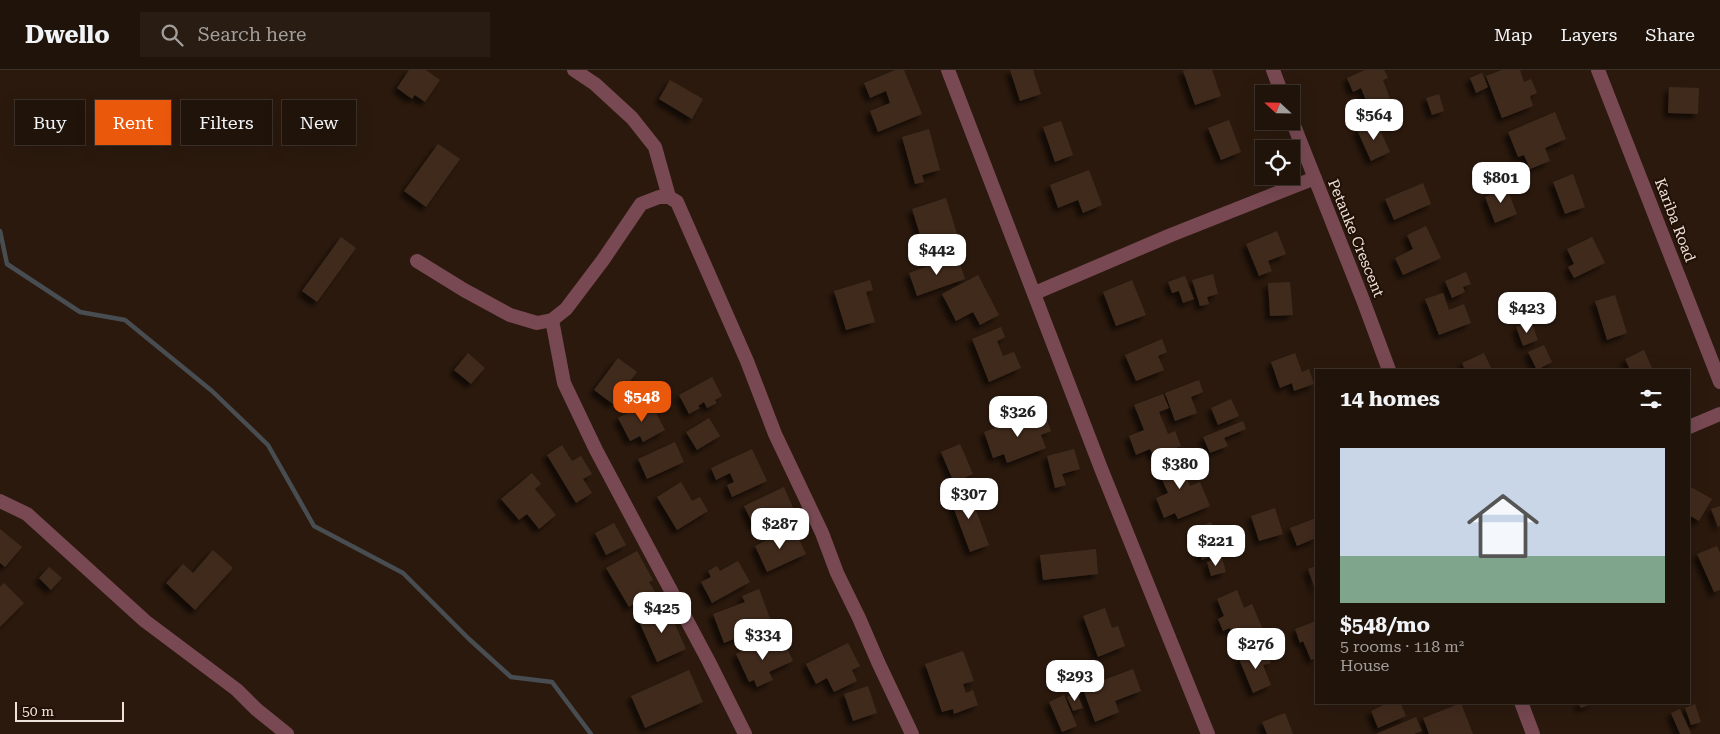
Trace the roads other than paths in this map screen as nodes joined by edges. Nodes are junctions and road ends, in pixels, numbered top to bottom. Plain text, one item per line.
1 (574, 70) edge
2 (948, 70) edge
3 (1272, 70) edge
4 (1598, 70) edge
5 (1278, 85) edge
6 (1296, 130) edge
7 (1315, 178) junction
8 (669, 197) junction
9 (417, 262) dead end
10 (1035, 293) junction
11 (552, 320) junction
12 (1389, 369) edge
13 (1720, 382) edge
14 (1720, 414) edge
15 (1690, 427) edge
16 (0, 501) edge
17 (1522, 704) edge
18 (287, 734) edge
19 (745, 734) edge
20 (912, 734) edge
21 (1208, 734) edge
22 (1533, 734) edge

1 - 8 street
2 - 10 street
3 - 5 street
4 - 13 street, Kariba Road
6 - 7 street, Petauke Crescent
7 - 10 street
7 - 12 street, Petauke Crescent
8 - 11 street
8 - 20 street
9 - 11 street
10 - 21 street
11 - 19 street
14 - 15 street
16 - 18 street
17 - 22 street

